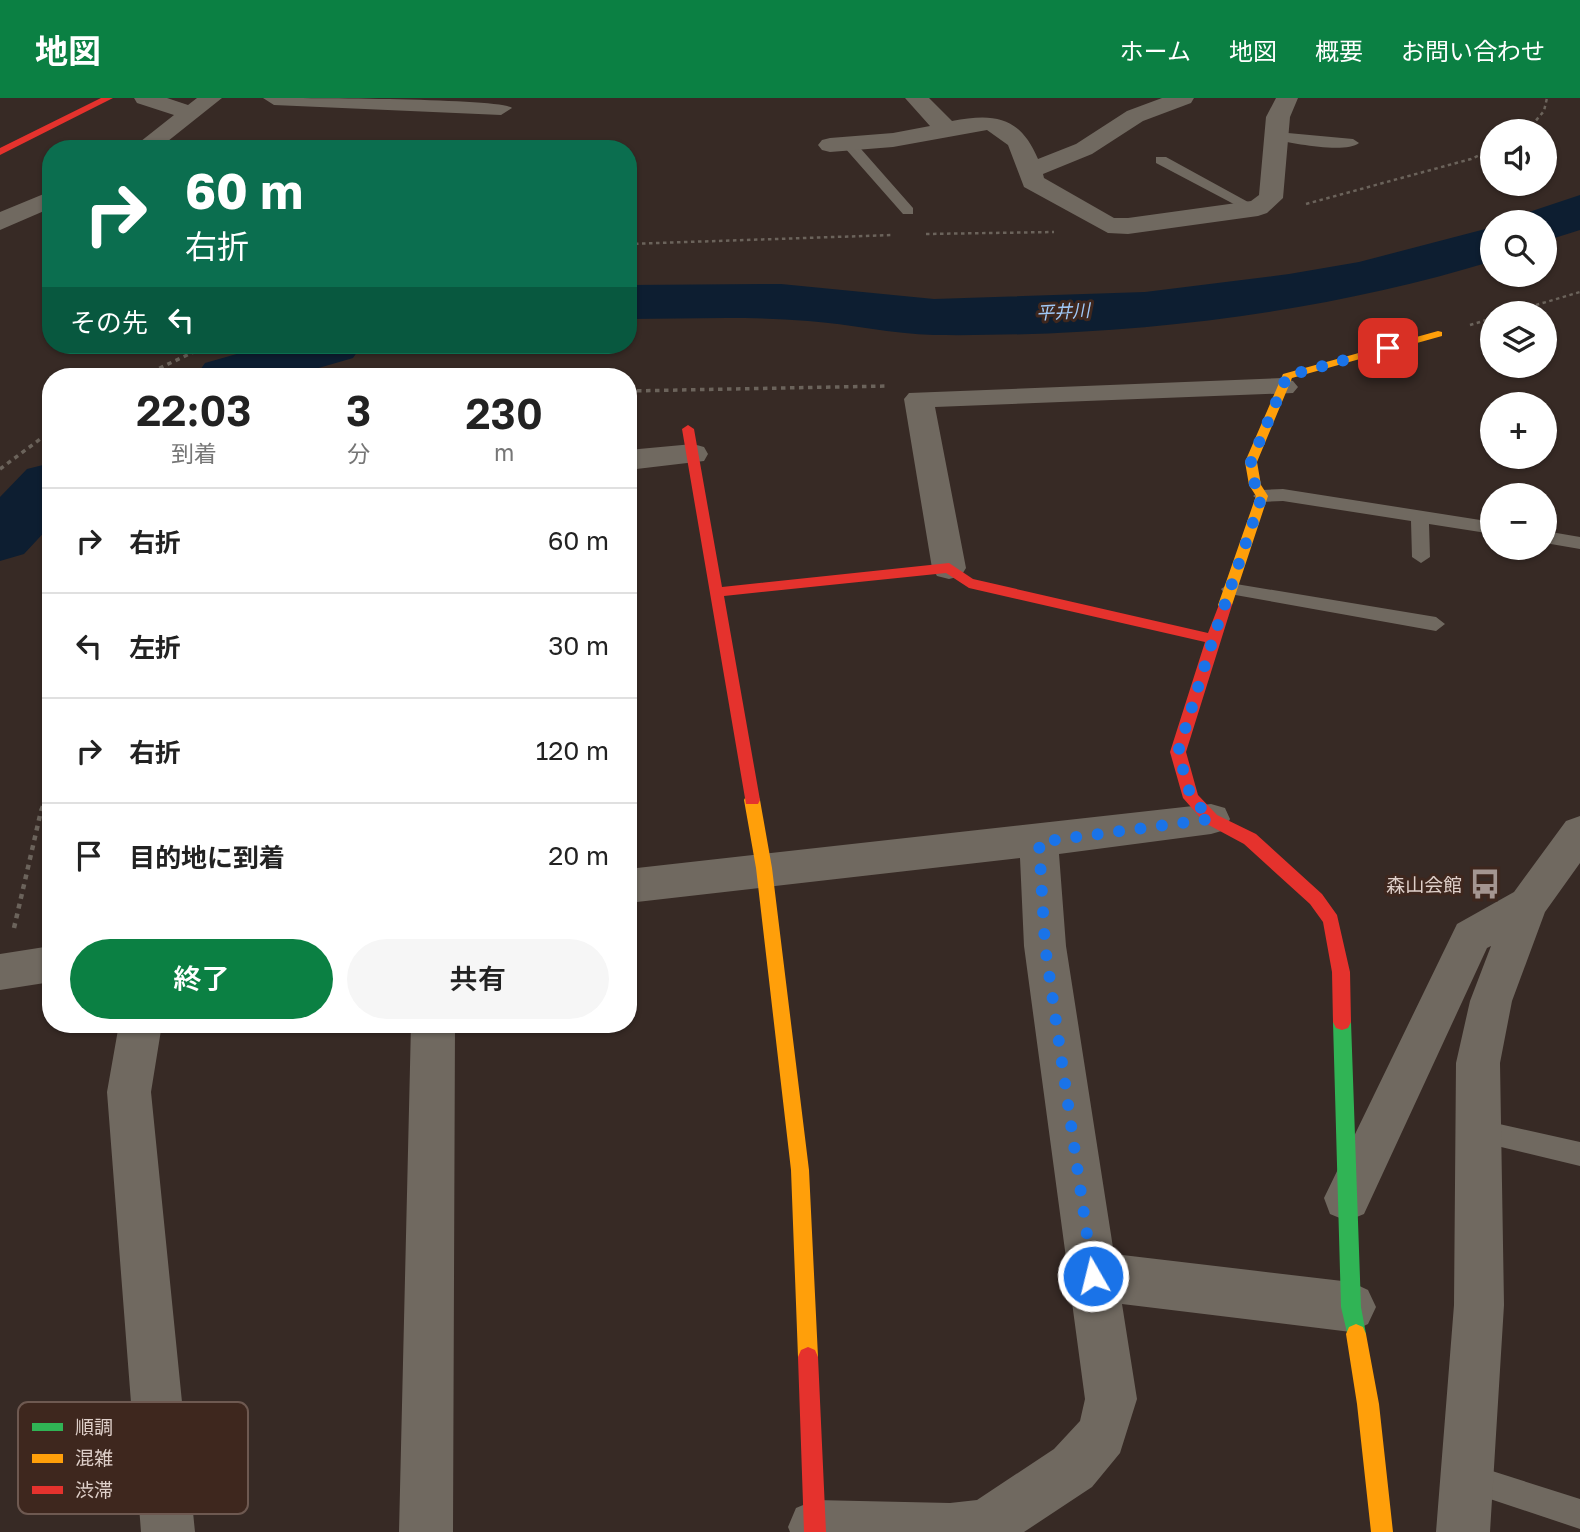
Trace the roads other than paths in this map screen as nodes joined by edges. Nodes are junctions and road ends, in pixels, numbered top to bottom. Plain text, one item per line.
1 (108, 98) edge
2 (145, 98) edge
3 (211, 98) edge
4 (274, 98) edge
5 (916, 98) edge
6 (1183, 98) edge
7 (1287, 98) edge
8 (501, 108) dead end
9 (190, 113) junction
10 (947, 129) junction
11 (1277, 136) junction
12 (155, 140) edge
13 (1353, 143) dead end
14 (840, 145) joint
15 (0, 152) edge
16 (1161, 160) dead end
17 (1030, 171) junction
18 (42, 202) edge
19 (1252, 208) junction
20 (908, 211) dead end
21 (0, 222) edge
22 (1438, 334) dead end
23 (1283, 387) junction
24 (690, 441) joint
25 (637, 457) edge
26 (1262, 496) junction
27 (1420, 517) junction
28 (1480, 526) edge
29 (1557, 539) edge
30 (1580, 543) edge
31 (1421, 557) dead end
32 (949, 568) junction
33 (1230, 589) junction
34 (716, 592) junction
35 (1436, 624) dead end
36 (1213, 639) junction
37 (1211, 819) junction
38 (1580, 832) edge
39 (1039, 842) junction
40 (764, 868) junction
41 (637, 885) edge
42 (1528, 904) junction
43 (5, 953) edge
44 (42, 962) edge
45 (139, 1033) edge
46 (433, 1033) edge
47 (1477, 1131) junction
48 (1580, 1154) edge
49 (1348, 1198) junction
50 (1093, 1276) junction
51 (1351, 1307) junction
52 (156, 1402) edge
53 (1467, 1478) junction
54 (166, 1514) edge
55 (1580, 1514) edge
56 (816, 1530) edge
57 (168, 1532) edge
58 (426, 1532) edge
59 (1382, 1532) edge
60 (1463, 1532) edge

1 - 15 street
2 - 9 street
3 - 9 street
4 - 8 street
5 - 10 street
6 - 17 street
7 - 11 street
9 - 12 street
10 - 14 street
10 - 17 street
11 - 13 lane
11 - 19 street
14 - 20 lane
16 - 19 lane
17 - 19 street
18 - 21 street
22 - 23 street
23 - 26 street
23 - 32 street
24 - 25 street
24 - 34 street
26 - 27 lane
26 - 33 street
27 - 28 lane
27 - 31 lane
29 - 30 lane
32 - 34 street
32 - 36 street
33 - 35 lane
33 - 36 street
34 - 40 street
36 - 37 street
37 - 39 street
37 - 49 street
38 - 42 street
39 - 40 street
39 - 50 street
40 - 41 street
40 - 56 street
42 - 47 street
42 - 49 street
43 - 44 street
45 - 52 street
46 - 58 street
47 - 48 lane
47 - 53 street
49 - 51 street
50 - 51 street
50 - 56 street
51 - 59 street
53 - 55 lane
53 - 60 street
54 - 57 street

